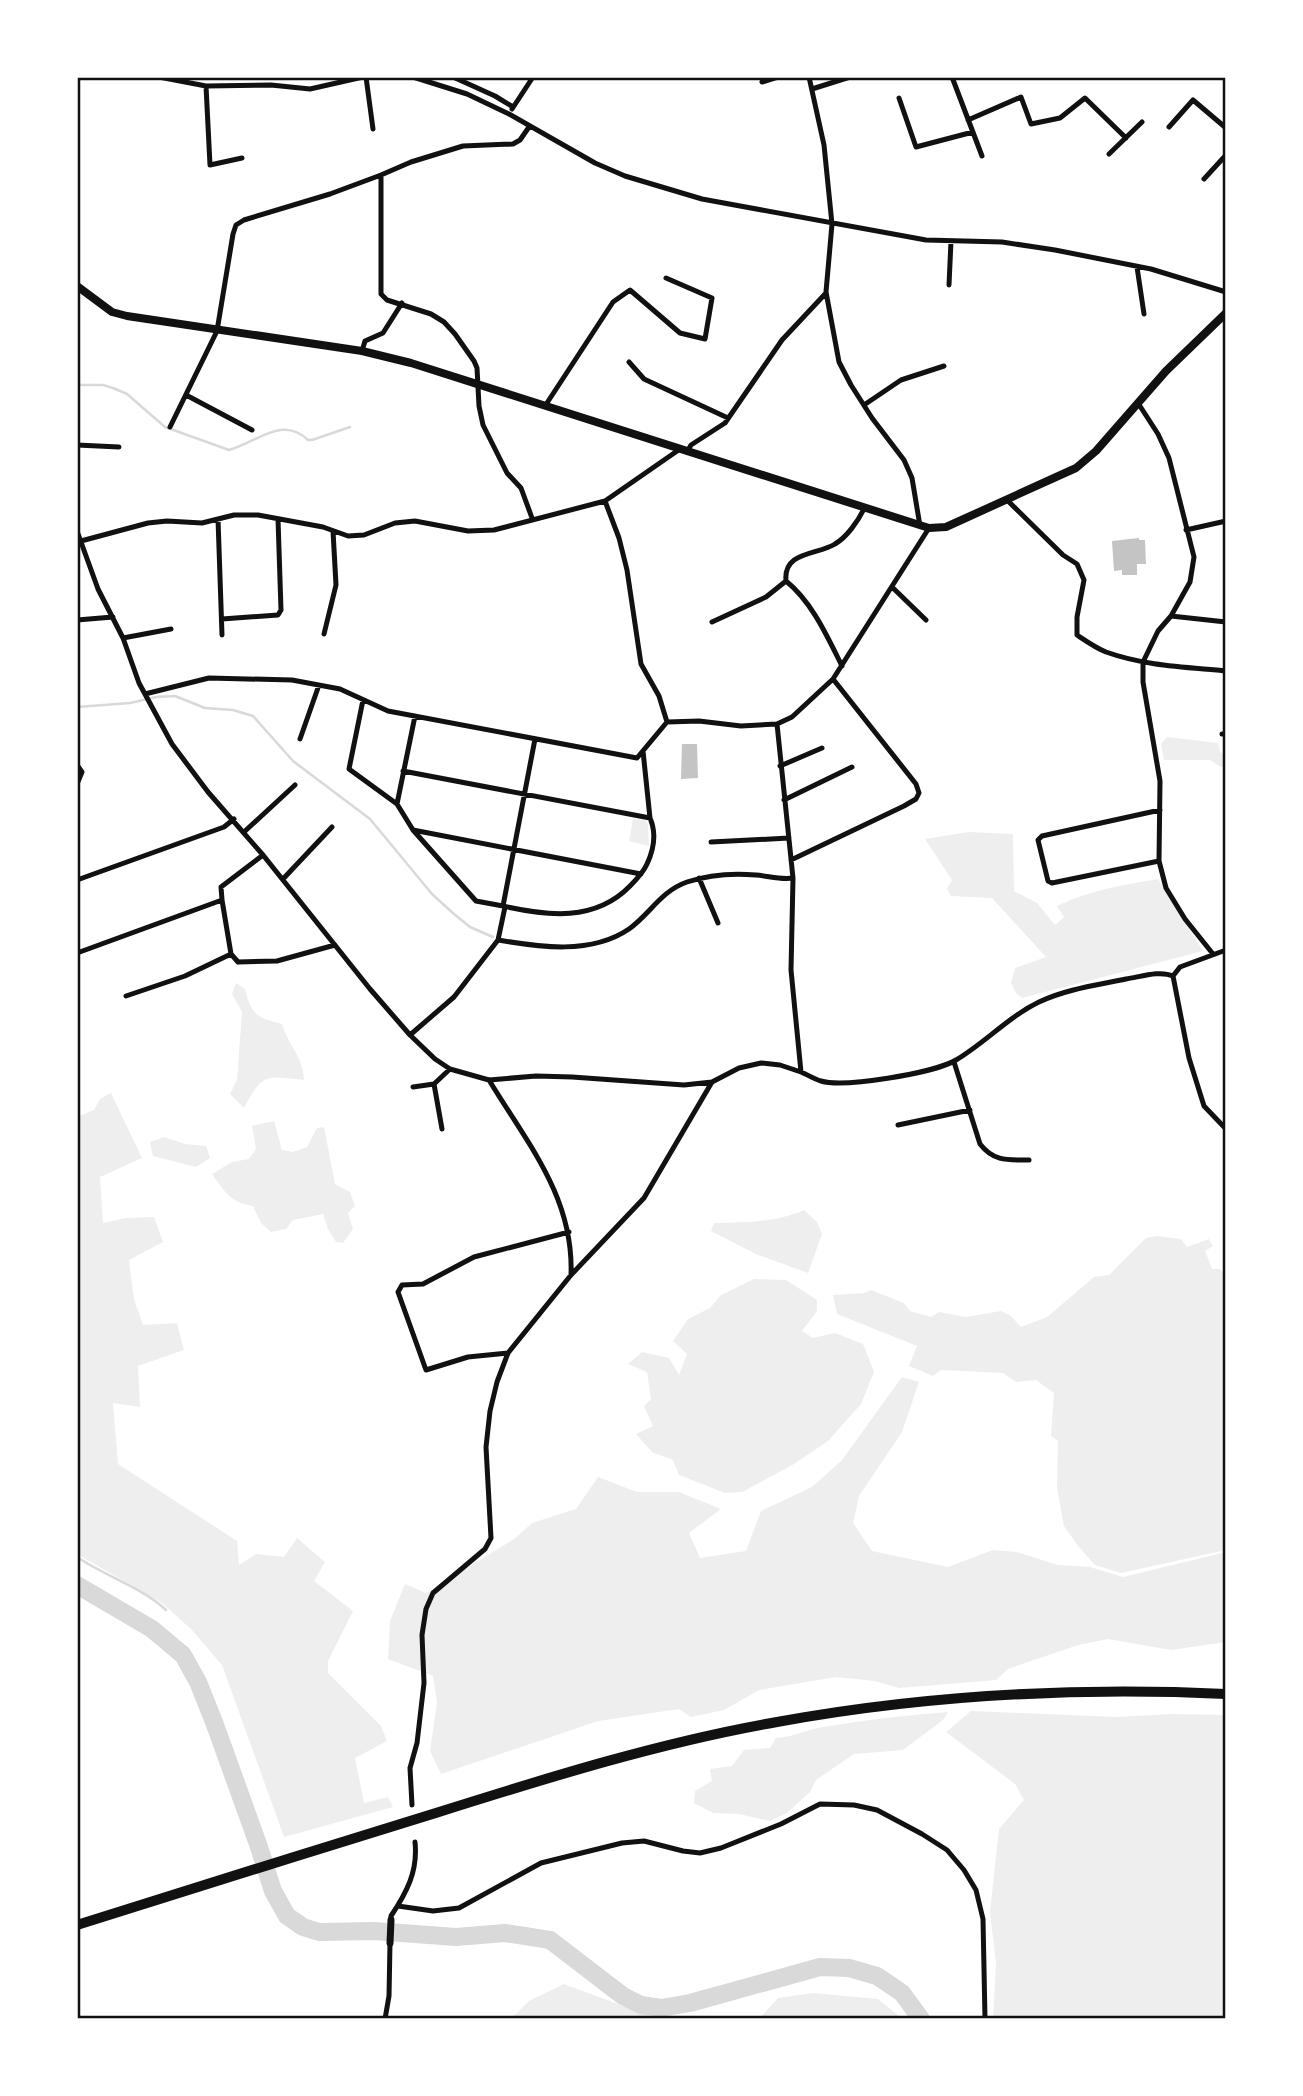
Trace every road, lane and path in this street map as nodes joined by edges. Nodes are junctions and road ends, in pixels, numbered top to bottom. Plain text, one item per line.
1 (159, 77) edge
2 (184, 77) edge
3 (274, 77) edge
4 (364, 77) edge
5 (413, 77) edge
6 (453, 77) edge
7 (533, 77) edge
8 (778, 77) edge
9 (808, 77) edge
10 (850, 77) edge
11 (952, 77) edge
12 (762, 82) dead end
13 (193, 85) junction
14 (271, 85) junction
15 (206, 86) junction
16 (812, 89) junction
17 (899, 98) dead end
18 (513, 107) junction
19 (509, 114) junction
20 (968, 120) junction
21 (1142, 122) dead end
22 (529, 127) junction
23 (1169, 127) dead end
24 (1226, 128) edge
25 (373, 129) dead end
26 (973, 132) junction
27 (1126, 138) junction
28 (1110, 154) dead end
29 (1226, 155) edge
30 (982, 156) dead end
31 (242, 158) dead end
32 (381, 175) junction
33 (1204, 179) dead end
34 (832, 224) junction
35 (951, 241) junction
36 (1137, 267) junction
37 (666, 278) dead end
38 (949, 285) dead end
39 (77, 286) edge
40 (827, 292) junction
41 (1226, 292) edge
42 (401, 303) junction
43 (1226, 313) edge
44 (1144, 314) dead end
45 (218, 331) junction
46 (362, 351) junction
47 (629, 362) dead end
48 (944, 366) dead end
49 (477, 384) junction
50 (186, 395) junction
51 (1138, 404) junction
52 (863, 405) junction
53 (545, 406) junction
54 (728, 418) junction
55 (170, 428) dead end
56 (252, 430) dead end
57 (77, 445) edge
58 (119, 447) dead end
59 (684, 451) junction
60 (1008, 500) junction
61 (605, 501) junction
62 (864, 509) junction
63 (532, 518) junction
64 (218, 519) junction
65 (278, 519) junction
66 (1226, 521) edge
67 (919, 527) junction
68 (929, 528) junction
69 (1186, 530) junction
70 (333, 531) junction
71 (79, 536) edge
72 (786, 581) junction
73 (892, 587) junction
74 (1171, 616) junction
75 (113, 617) junction
76 (222, 619) junction
77 (77, 620) edge
78 (926, 620) dead end
79 (712, 622) dead end
80 (1226, 622) edge
81 (171, 629) dead end
82 (324, 634) dead end
83 (222, 635) dead end
84 (122, 638) junction
85 (1143, 662) junction
86 (842, 666) junction
87 (1226, 671) edge
88 (833, 679) junction
89 (319, 685) junction
90 (145, 694) junction
91 (363, 700) junction
92 (415, 716) junction
93 (667, 722) junction
94 (777, 724) junction
95 (300, 739) dead end
96 (535, 739) junction
97 (822, 748) dead end
98 (643, 751) junction
99 (77, 765) edge
100 (780, 766) junction
101 (852, 767) dead end
102 (403, 771) junction
103 (77, 784) edge
104 (295, 785) dead end
105 (524, 793) junction
106 (784, 800) junction
107 (397, 804) junction
108 (1160, 810) junction
109 (650, 818) junction
110 (234, 819) junction
111 (332, 827) dead end
112 (413, 830) junction
113 (244, 832) junction
114 (789, 838) junction
115 (711, 842) dead end
116 (514, 849) junction
117 (263, 855) junction
118 (791, 860) junction
119 (1159, 861) junction
120 (641, 874) junction
121 (699, 878) junction
122 (793, 878) junction
123 (283, 879) junction
124 (77, 880) edge
125 (222, 900) junction
126 (504, 907) junction
127 (718, 923) dead end
128 (498, 940) junction
129 (335, 945) junction
130 (1226, 950) edge
131 (77, 953) edge
132 (231, 954) junction
133 (1213, 954) junction
134 (1173, 976) junction
135 (126, 996) dead end
136 (77, 1035) edge
137 (410, 1035) junction
138 (77, 1043) edge
139 (954, 1062) junction
140 (450, 1069) junction
141 (801, 1072) junction
142 (489, 1080) junction
143 (712, 1082) junction
144 (434, 1084) junction
145 (413, 1087) dead end
146 (970, 1110) junction
147 (898, 1125) dead end
148 (442, 1129) dead end
149 (1226, 1129) edge
150 (1029, 1160) dead end
151 (569, 1231) junction
152 (571, 1275) junction
153 (508, 1353) junction
154 (1226, 1694) edge
155 (412, 1805) dead end
156 (415, 1842) dead end
157 (398, 1906) junction
158 (391, 1920) joint
159 (77, 1925) edge
160 (390, 1943) joint
161 (385, 2019) edge
162 (985, 2019) edge

1 - 13 street
2 - 13 street
3 - 14 street
4 - 14 street
4 - 25 street
5 - 19 street
6 - 18 street
7 - 18 street
8 - 12 street
9 - 16 street
10 - 16 street
11 - 20 street
13 - 15 street
14 - 15 street
15 - 31 street
16 - 34 street
17 - 26 street
18 - 19 street
19 - 22 street
20 - 26 street
20 - 27 street
21 - 27 street
22 - 32 street
22 - 34 street
23 - 24 street
26 - 30 street
27 - 28 street
29 - 33 street
32 - 42 street
32 - 45 street
34 - 35 street
34 - 40 street
35 - 36 street
35 - 38 street
36 - 41 street
36 - 44 street
37 - 53 street
39 - 45 main road
40 - 52 street
40 - 54 street
42 - 46 street
42 - 49 street
43 - 51 main road
45 - 46 main road
45 - 50 street
46 - 49 main road
47 - 54 street
48 - 52 street
49 - 53 main road
49 - 63 street
50 - 55 street
50 - 56 street
51 - 60 main road
51 - 69 street
52 - 67 street
53 - 59 main road
54 - 59 street
57 - 58 street
59 - 61 street
59 - 62 main road
60 - 68 main road
60 - 85 street
61 - 63 street
61 - 93 street
62 - 67 main road
62 - 72 street
63 - 70 street
64 - 65 street
64 - 71 street
64 - 76 street
65 - 70 street
65 - 76 street
66 - 69 street
67 - 68 main road
68 - 73 street
69 - 74 street
70 - 82 street
71 - 75 street
72 - 79 street
72 - 86 street
73 - 78 street
73 - 86 street
74 - 80 street
74 - 85 street
75 - 77 street
75 - 84 street
76 - 83 street
81 - 84 street
84 - 90 street
85 - 87 street
85 - 108 street
86 - 88 street
88 - 94 street
88 - 118 street
89 - 90 street
89 - 91 street
89 - 95 street
90 - 110 street
91 - 92 street
91 - 107 street
92 - 96 street
92 - 102 street
93 - 94 street
93 - 98 street
94 - 100 street
96 - 98 street
96 - 105 street
97 - 100 street
98 - 109 street
99 - 103 street
100 - 106 street
101 - 106 street
102 - 105 street
102 - 107 street
104 - 113 street
105 - 109 street
105 - 116 street
106 - 114 street
107 - 112 street
108 - 119 street
108 - 119 street
109 - 120 street
110 - 113 street
110 - 124 street
111 - 123 street
112 - 116 street
112 - 126 street
113 - 117 street
114 - 115 street
114 - 118 street
116 - 120 street
116 - 126 street
117 - 123 street
117 - 125 street
118 - 122 street
119 - 133 street
120 - 126 street
121 - 122 street
121 - 127 street
121 - 128 street
122 - 141 street
123 - 129 street
125 - 131 street
125 - 132 street
126 - 128 street
128 - 137 street
129 - 132 street
129 - 137 street
130 - 133 street
132 - 135 street
133 - 134 street
134 - 139 street
134 - 149 street
136 - 138 street
137 - 140 street
139 - 141 street
139 - 146 street
140 - 142 street
140 - 144 street
141 - 143 street
142 - 143 street
142 - 151 street
143 - 152 street
144 - 145 street
144 - 148 street
146 - 147 street
146 - 150 street
151 - 152 street
151 - 153 street
152 - 153 street
153 - 155 street
154 - 159 highway
156 - 157 street
157 - 158 street
157 - 162 street
158 - 160 street
160 - 161 street

